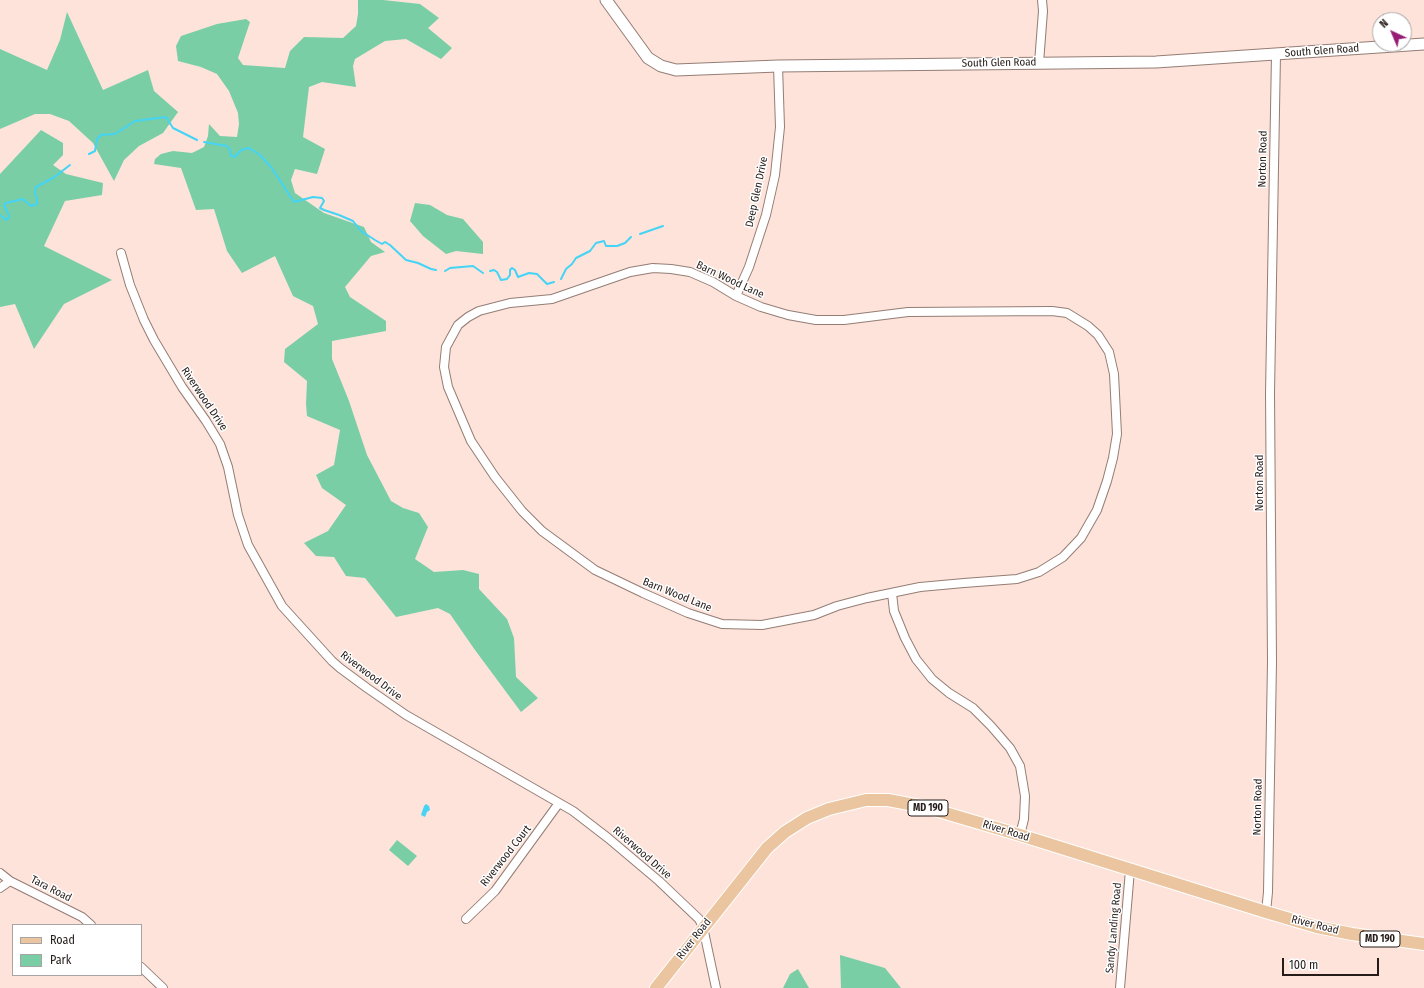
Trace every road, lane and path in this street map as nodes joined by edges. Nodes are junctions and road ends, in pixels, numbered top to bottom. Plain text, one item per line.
1 (606, 0) edge
2 (1042, 0) edge
3 (1424, 44) edge
4 (1276, 54) junction
5 (1039, 63) junction
6 (778, 66) junction
7 (121, 253) dead end
8 (736, 296) junction
9 (892, 592) junction
10 (559, 803) junction
11 (1020, 835) junction
12 (1130, 870) junction
13 (0, 873) edge
14 (10, 881) junction
15 (0, 888) edge
16 (1266, 912) junction
17 (466, 919) dead end
18 (90, 924) edge
19 (703, 927) junction
20 (1424, 944) edge
21 (142, 968) edge
22 (163, 988) edge
23 (656, 988) edge
24 (716, 988) edge
25 (1120, 988) edge

1 - 6 main road, South Glen Road
2 - 5 street
3 - 4 main road, South Glen Road
4 - 5 main road, South Glen Road
4 - 16 street, Norton Road
5 - 6 main road, South Glen Road
6 - 8 street, Deep Glen Drive
7 - 10 street, Riverwood Drive
8 - 9 street, Barn Wood Lane
8 - 9 street, Barn Wood Lane
9 - 11 street
10 - 17 street, Riverwood Court
10 - 19 street, Riverwood Drive
11 - 12 main road, River Road / MD 190
11 - 19 main road, River Road / MD 190
12 - 16 main road, River Road / MD 190
12 - 25 street, Sandy Landing Road
13 - 14 street, Tara Road
14 - 15 street
14 - 18 street, Tara Road
16 - 20 main road, River Road / MD 190
19 - 23 main road, River Road / MD 190
19 - 24 street, Riverwood Drive
21 - 22 street

